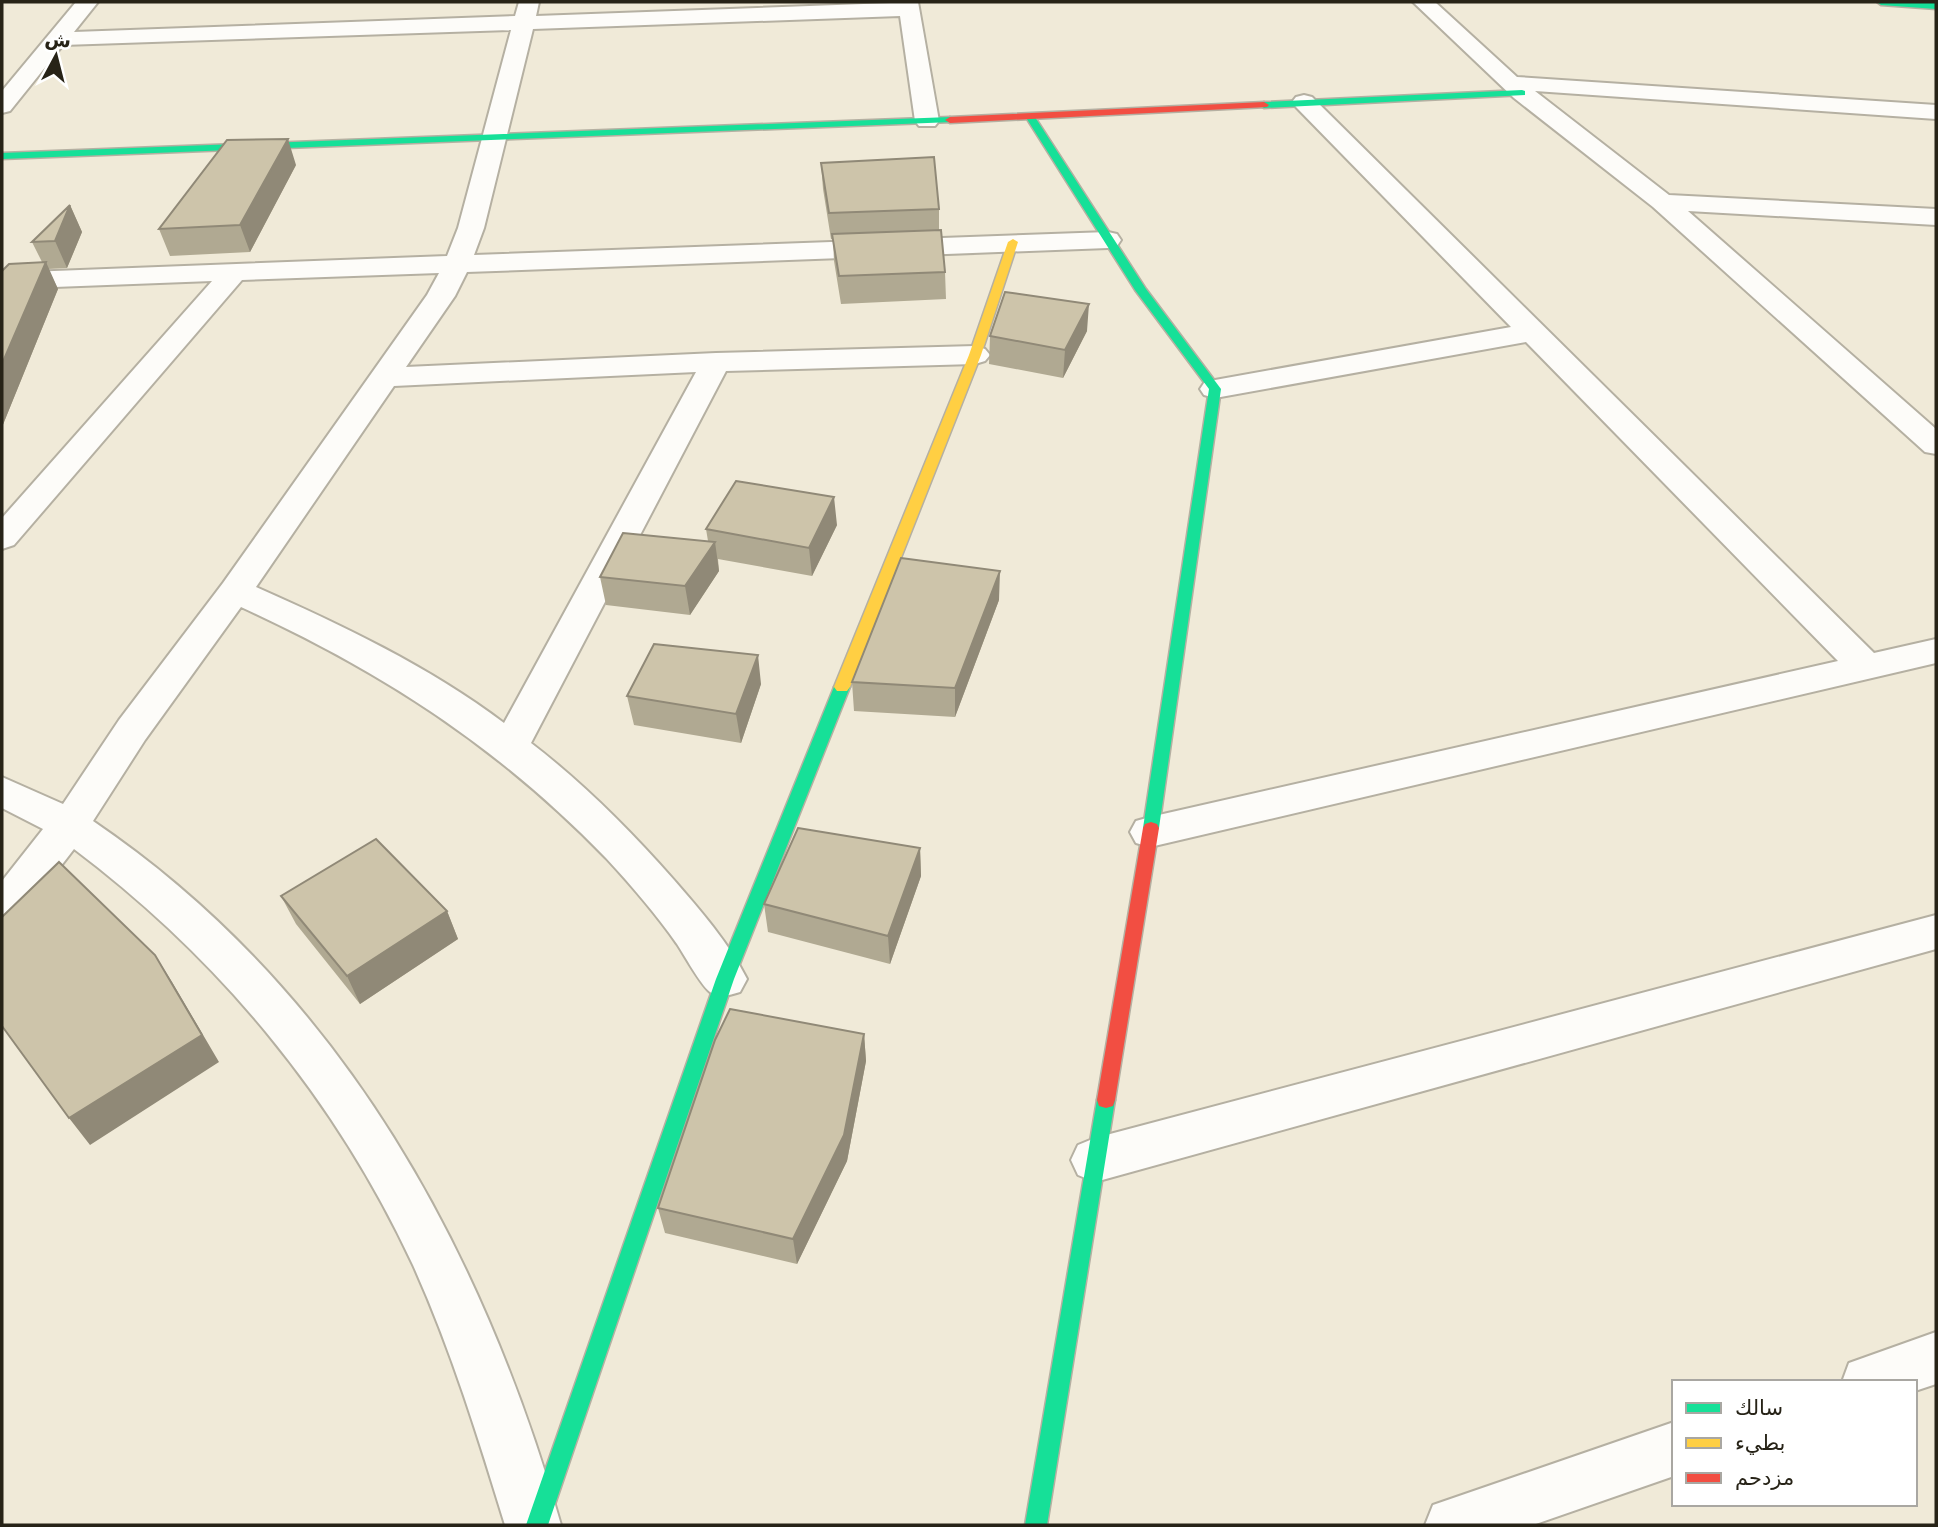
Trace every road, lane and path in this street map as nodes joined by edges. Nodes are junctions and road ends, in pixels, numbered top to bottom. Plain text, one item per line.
1 (87, 2) edge
2 (1423, 2) edge
3 (1881, 2) edge
4 (908, 6) edge
5 (1936, 6) edge
6 (526, 12) edge
7 (59, 39) junction
8 (1517, 88) junction
9 (1304, 102) junction
10 (2, 106) edge
11 (1936, 112) edge
12 (1030, 116) junction
13 (927, 121) junction
14 (492, 137) junction
15 (2, 156) edge
16 (1662, 202) junction
17 (1935, 218) edge
18 (1108, 240) junction
19 (1013, 243) junction
20 (457, 264) junction
21 (234, 272) junction
22 (12, 280) edge
23 (2, 301) edge
24 (1531, 332) junction
25 (975, 355) junction
26 (716, 362) junction
27 (385, 377) junction
28 (1215, 389) junction
29 (1936, 445) edge
30 (2, 538) edge
31 (235, 591) junction
32 (1936, 651) edge
33 (1866, 667) junction
34 (510, 747) junction
35 (2, 791) edge
36 (69, 825) junction
37 (1150, 832) junction
38 (2, 911) edge
39 (1936, 932) edge
40 (725, 979) junction
41 (1095, 1160) junction
42 (1936, 1358) edge
43 (1874, 1380) edge
44 (1672, 1450) edge
45 (1472, 1522) edge
46 (535, 1525) edge
47 (1036, 1525) edge

1 - 7 street
2 - 8 street
3 - 5 street
4 - 6 street
4 - 13 street
6 - 7 street
6 - 14 street
7 - 10 street
8 - 9 street
8 - 11 street
8 - 16 street
9 - 12 street
9 - 24 street
12 - 13 street
12 - 18 street
13 - 14 street
14 - 15 street
14 - 20 street
16 - 17 street
16 - 29 street
18 - 19 street
18 - 28 street
19 - 20 street
19 - 25 street
20 - 21 street
20 - 27 street
21 - 22 street
21 - 30 street
22 - 23 street
24 - 28 street
24 - 33 street
25 - 26 street
25 - 40 street
26 - 27 street
26 - 34 street
27 - 31 street
28 - 37 street
31 - 34 street
31 - 36 street
32 - 33 street
33 - 37 street
34 - 40 street
35 - 36 street
36 - 38 street
36 - 46 street
37 - 41 street
39 - 41 street
40 - 46 street
41 - 47 street
42 - 43 street
44 - 45 street

